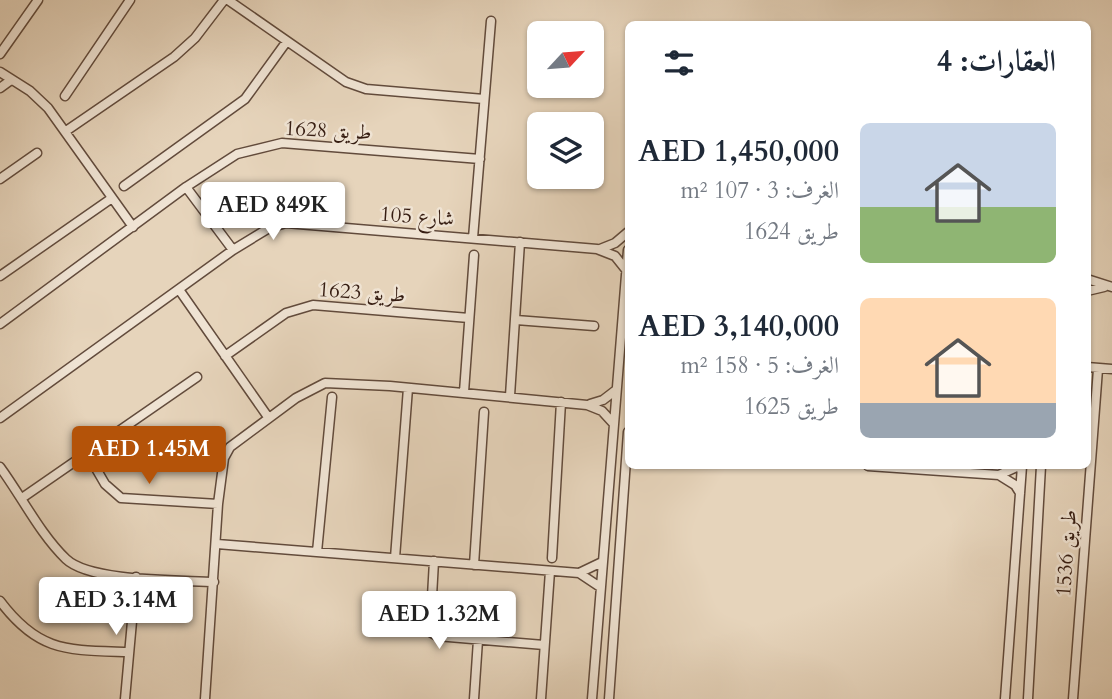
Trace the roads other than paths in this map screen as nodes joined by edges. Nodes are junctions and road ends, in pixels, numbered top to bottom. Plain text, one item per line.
1 (38, 0) edge
2 (130, 0) edge
3 (226, 0) edge
4 (491, 21) dead end
5 (287, 41) junction
6 (0, 54) edge
7 (0, 72) edge
8 (11, 80) junction
9 (0, 88) edge
10 (65, 96) dead end
11 (484, 99) junction
12 (65, 131) junction
13 (37, 153) dead end
14 (480, 159) junction
15 (0, 179) edge
16 (124, 187) dead end
17 (186, 187) junction
18 (112, 198) junction
19 (133, 227) junction
20 (625, 235) edge
21 (473, 238) junction
22 (520, 242) junction
23 (597, 249) junction
24 (233, 250) junction
25 (474, 255) dead end
26 (625, 270) edge
27 (0, 276) edge
28 (1091, 280) edge
29 (625, 283) edge
30 (1109, 287) edge
31 (1091, 290) edge
32 (180, 291) junction
33 (469, 318) junction
34 (516, 320) junction
35 (0, 324) edge
36 (594, 326) dead end
37 (225, 356) junction
38 (1091, 368) edge
39 (1098, 369) junction
40 (1112, 369) edge
41 (197, 377) dead end
42 (408, 388) junction
43 (616, 390) junction
44 (464, 392) junction
45 (510, 396) junction
46 (332, 397) dead end
47 (561, 402) junction
48 (587, 405) junction
49 (484, 412) dead end
50 (268, 417) junction
51 (0, 418) edge
52 (613, 423) junction
53 (87, 453) junction
54 (1091, 461) edge
55 (0, 467) edge
56 (627, 469) edge
57 (912, 469) edge
58 (1014, 469) edge
59 (1021, 469) edge
60 (1041, 469) edge
61 (1090, 469) edge
62 (999, 475) junction
63 (1020, 493) junction
64 (22, 498) junction
65 (218, 504) junction
66 (216, 544) junction
67 (317, 552) junction
68 (395, 558) junction
69 (552, 558) dead end
70 (434, 561) junction
71 (602, 562) junction
72 (474, 565) junction
73 (550, 570) junction
74 (579, 573) junction
75 (136, 578) junction
76 (214, 583) junction
77 (600, 587) junction
78 (0, 601) edge
79 (478, 640) junction
80 (544, 645) junction
81 (128, 652) junction
82 (125, 699) edge
83 (205, 699) edge
84 (474, 699) edge
85 (541, 699) edge
86 (592, 699) edge
87 (609, 699) edge
88 (1005, 699) edge
89 (1028, 699) edge
90 (1073, 699) edge

1 - 6 street
2 - 10 street
3 - 5 street
3 - 12 street
4 - 11 street
5 - 11 street
5 - 16 street
7 - 8 street
8 - 9 street
8 - 12 street
11 - 14 street
12 - 18 street
13 - 15 street
14 - 17 street, طريق 1628
14 - 21 street
17 - 19 street, طريق 1628
17 - 24 street
18 - 19 street
18 - 27 street
19 - 35 street, طريق 1628
20 - 23 street
21 - 22 street, شارع 105
21 - 24 street, شارع 105
22 - 23 street, شارع 105
22 - 34 street
23 - 26 street
24 - 32 street, شارع 105
25 - 33 street
28 - 30 street
29 - 43 street
30 - 31 street
32 - 37 street
32 - 51 street, شارع 105
33 - 37 street, طريق 1623
33 - 44 street
34 - 36 street
34 - 45 street
37 - 50 street
38 - 39 street
39 - 40 street
39 - 54 street, طريق 1536
41 - 53 street
42 - 44 street
42 - 50 street
42 - 68 street
43 - 48 street
43 - 52 street
44 - 45 street
45 - 47 street
46 - 67 street
47 - 48 street
47 - 69 street
48 - 52 street
49 - 72 street
50 - 65 street
52 - 71 street
53 - 64 street
53 - 65 street
55 - 64 street
56 - 87 street
57 - 62 street
58 - 62 street
59 - 63 street
60 - 89 street
61 - 90 street, طريق 1536
62 - 63 street
63 - 88 street
64 - 75 street
65 - 66 street
66 - 67 street
66 - 76 street
67 - 68 street
68 - 70 street
70 - 72 street
70 - 79 street
71 - 74 street
71 - 77 street
72 - 73 street
73 - 74 street
73 - 80 street
74 - 77 street
75 - 76 street
75 - 81 street
76 - 83 street
77 - 86 street
78 - 81 street
79 - 80 street
79 - 84 street
80 - 85 street
81 - 82 street

